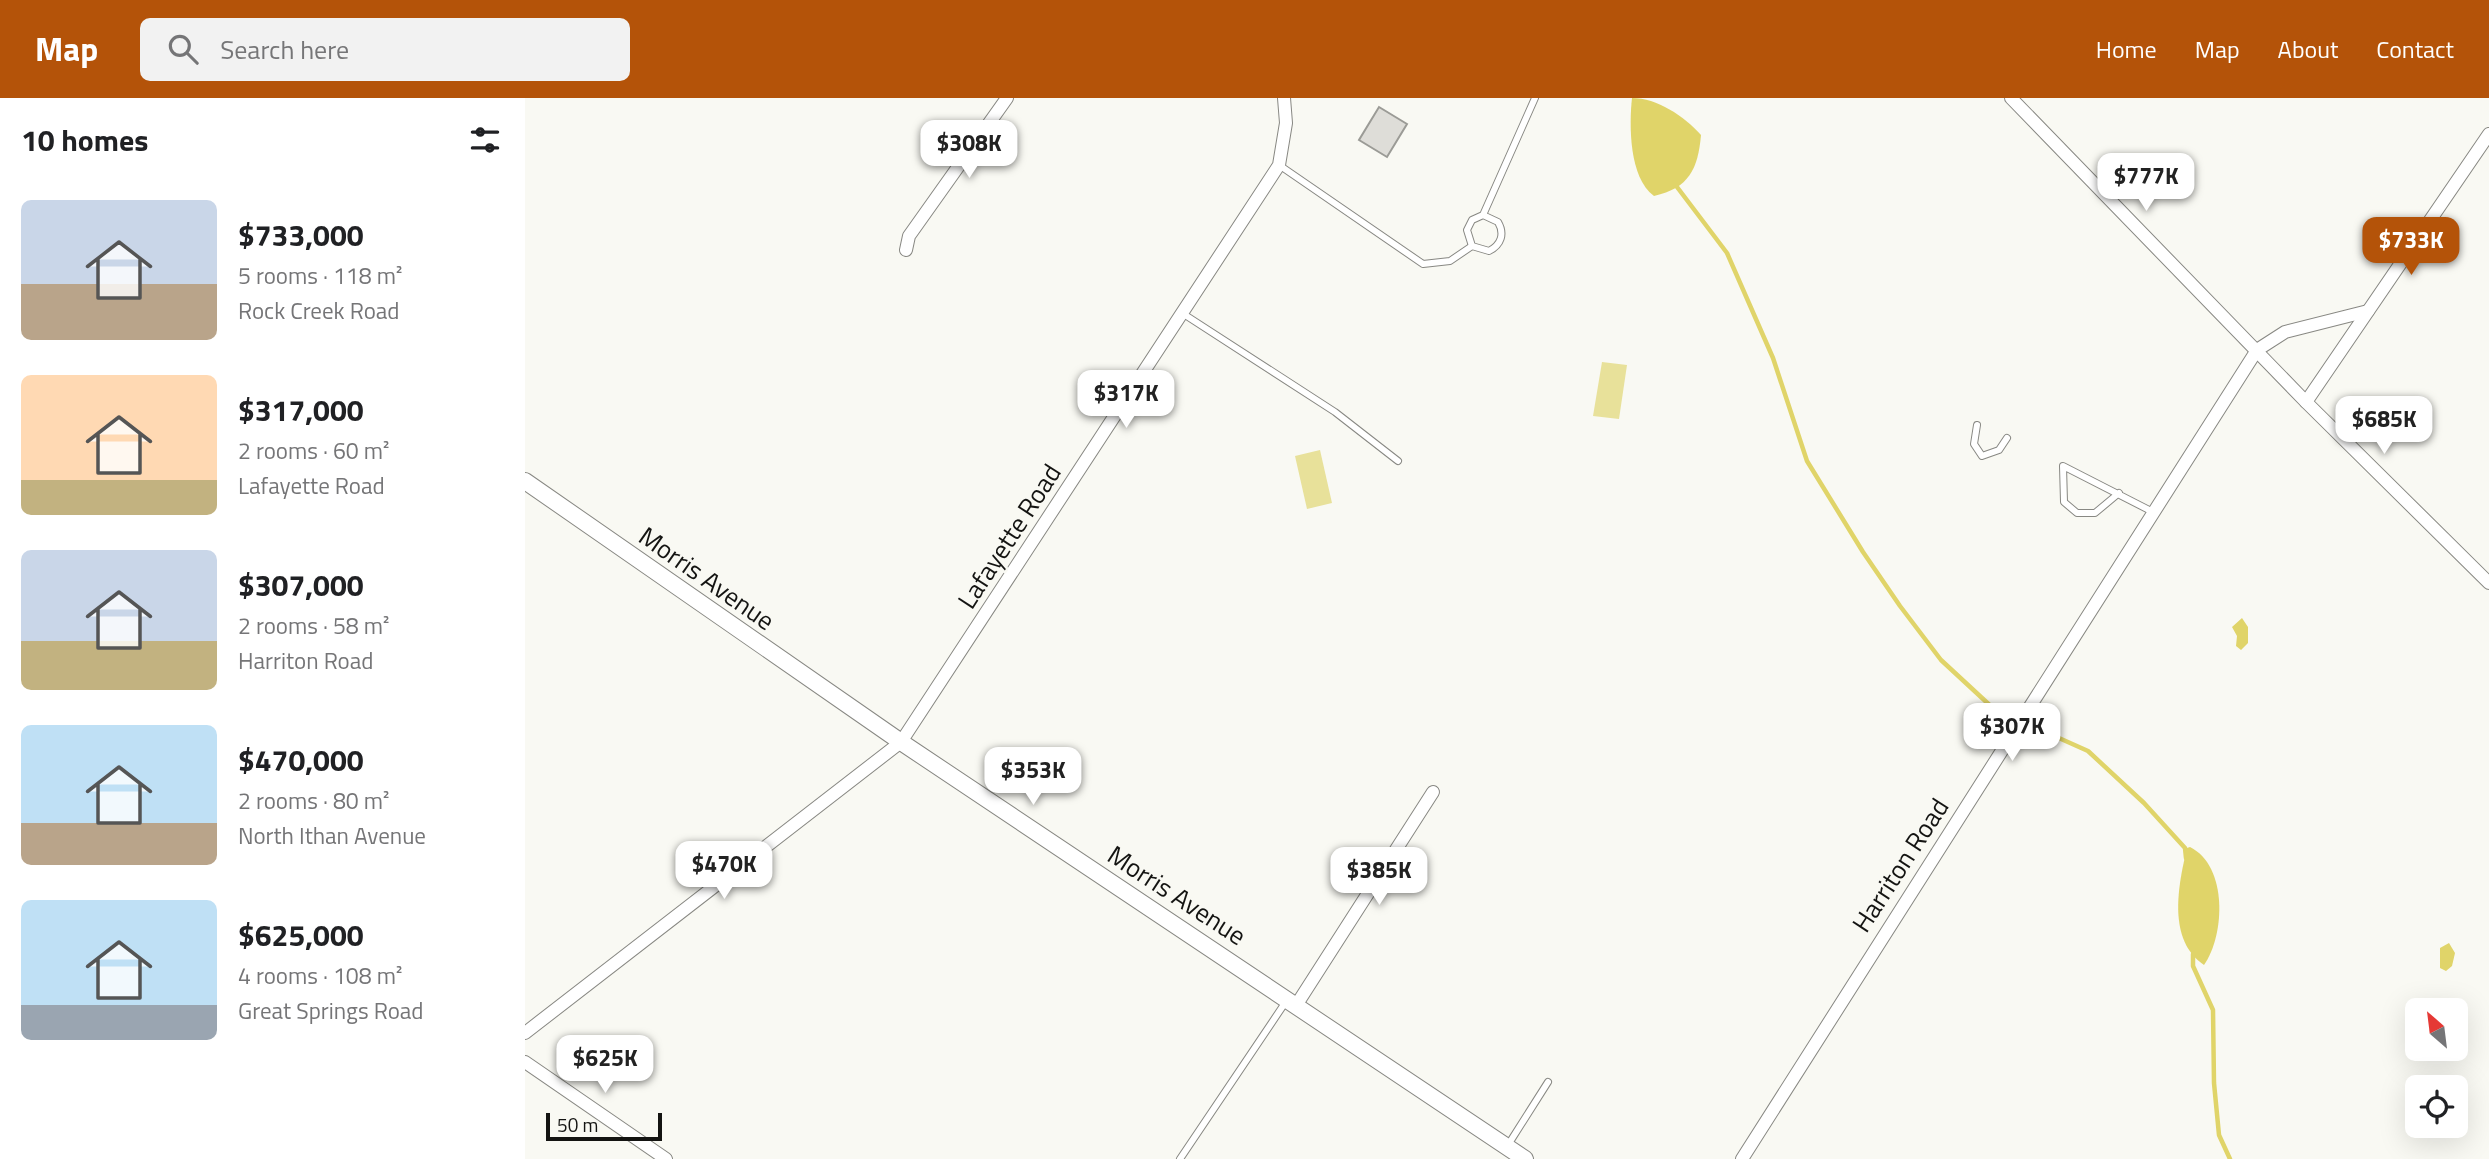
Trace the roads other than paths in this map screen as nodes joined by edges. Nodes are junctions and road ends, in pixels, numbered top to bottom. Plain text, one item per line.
1 (1007, 98) edge
2 (1284, 98) edge
3 (1535, 98) edge
4 (2011, 98) edge
5 (2489, 134) edge
6 (1279, 165) junction
7 (1483, 215) junction
8 (1472, 246) junction
9 (906, 250) dead end
10 (2368, 311) junction
11 (1182, 313) junction
12 (2257, 350) junction
13 (2306, 402) junction
14 (1977, 425) dead end
15 (2007, 438) dead end
16 (1398, 461) dead end
17 (525, 481) edge
18 (2119, 493) junction
19 (2154, 512) junction
20 (2489, 583) edge
21 (901, 742) junction
22 (1433, 792) dead end
23 (1293, 1001) junction
24 (525, 1033) edge
25 (525, 1062) edge
26 (1548, 1082) dead end
27 (1507, 1147) junction
28 (666, 1159) edge
29 (1180, 1159) edge
30 (1525, 1159) edge
31 (1742, 1159) edge

1 - 9 street
2 - 6 street, Lafayette Road
3 - 7 lane
4 - 12 street
5 - 10 street
6 - 8 lane
6 - 11 street, Lafayette Road
7 - 8 lane
7 - 8 lane
10 - 12 street
10 - 13 street
11 - 16 lane
11 - 21 street, Lafayette Road
12 - 13 street
12 - 19 street, Harriton Road
13 - 20 street
14 - 15 lane
17 - 21 street, Morris Avenue
18 - 18 lane
18 - 19 lane
19 - 31 street, Harriton Road
21 - 23 street, Morris Avenue
21 - 24 street, Lafayette Road
22 - 23 street
23 - 27 street, Morris Avenue
23 - 29 lane
25 - 28 street
26 - 27 lane
27 - 30 street, Morris Avenue

